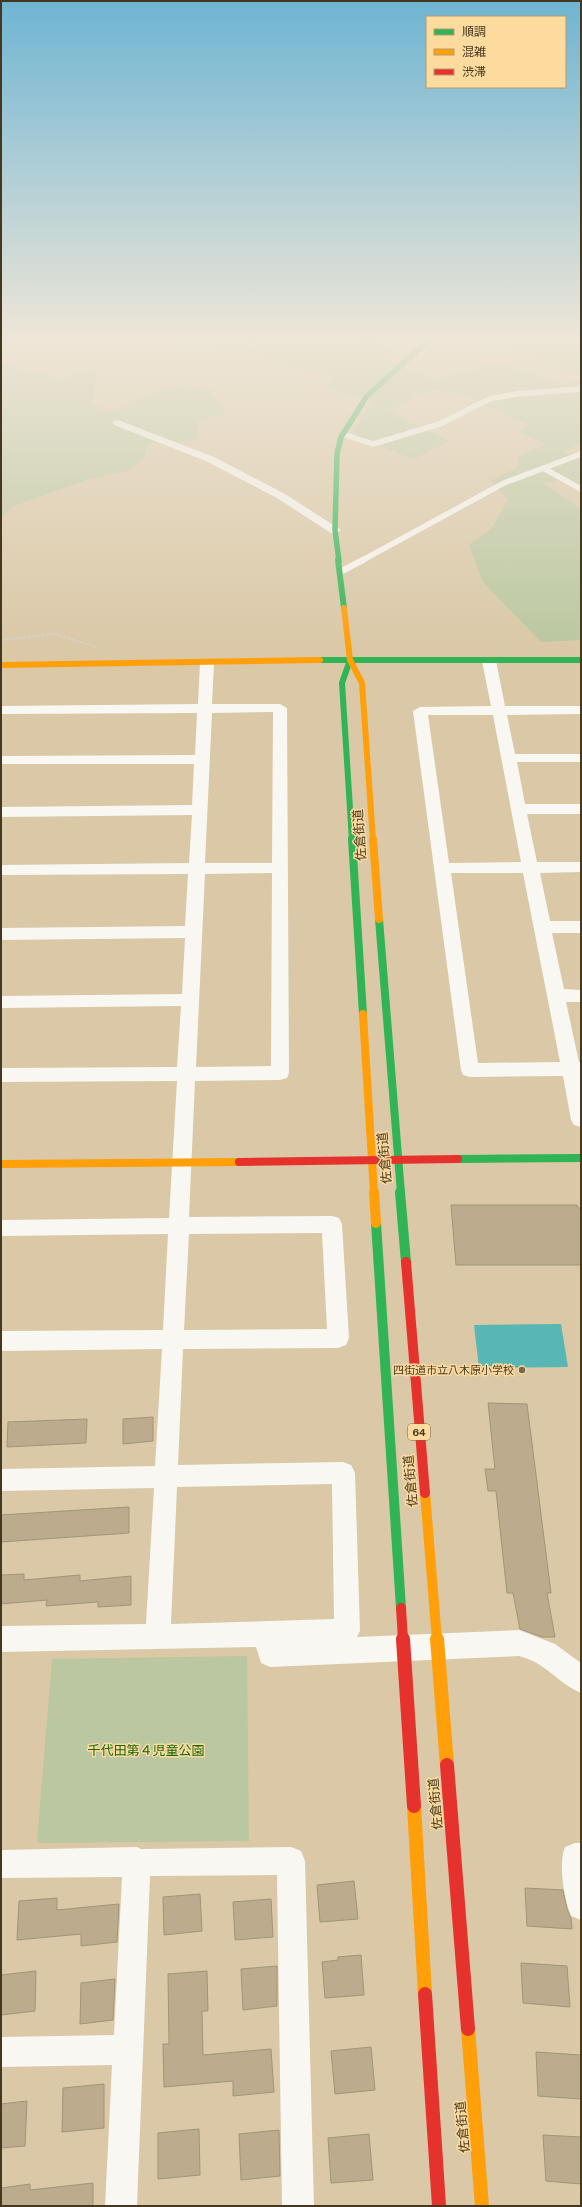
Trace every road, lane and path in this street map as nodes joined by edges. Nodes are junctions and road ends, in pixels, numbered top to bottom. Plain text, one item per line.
1 (169, 443) edge
2 (340, 443) edge
3 (581, 454) edge
4 (543, 468) junction
5 (581, 489) edge
6 (335, 530) junction
7 (340, 572) junction
8 (1, 640) edge
9 (350, 660) junction
10 (581, 660) edge
11 (489, 661) junction
12 (207, 663) junction
13 (115, 664) junction
14 (1, 665) edge
15 (205, 708) junction
16 (1, 710) edge
17 (499, 710) junction
18 (581, 710) edge
19 (509, 758) junction
20 (581, 758) edge
21 (202, 759) junction
22 (1, 760) edge
23 (519, 809) junction
24 (581, 809) edge
25 (200, 810) junction
26 (1, 812) edge
27 (530, 867) junction
28 (581, 867) edge
29 (280, 868) junction
30 (442, 868) junction
31 (197, 869) junction
32 (1, 870) edge
33 (542, 927) junction
34 (581, 927) edge
35 (194, 932) junction
36 (1, 934) edge
37 (556, 995) junction
38 (581, 996) edge
39 (190, 1000) junction
40 (1, 1002) edge
41 (576, 1069) edge
42 (186, 1074) junction
43 (1, 1075) edge
44 (581, 1120) edge
45 (581, 1158) edge
46 (372, 1160) junction
47 (398, 1160) junction
48 (182, 1162) junction
49 (1, 1164) edge
50 (179, 1226) junction
51 (1, 1228) edge
52 (173, 1340) junction
53 (1, 1341) edge
54 (166, 1476) junction
55 (1, 1480) edge
56 (266, 1634) junction
57 (158, 1637) junction
58 (1, 1639) edge
59 (581, 1680) edge
60 (581, 1857) edge
61 (137, 1861) junction
62 (1, 1864) edge
63 (581, 1906) edge
64 (128, 2050) junction
65 (1, 2052) edge
66 (121, 2206) edge
67 (298, 2206) edge
68 (439, 2206) edge
69 (482, 2206) edge

1 - 6 street
2 - 6 main road, 佐倉街道 / 64
3 - 4 lane
4 - 5 lane
4 - 7 lane
6 - 7 main road, 佐倉街道 / 64
7 - 9 main road, 佐倉街道 / 64
8 - 13 path
9 - 11 main road
9 - 12 main road
9 - 46 main road, 佐倉街道 / 64
9 - 47 main road, 佐倉街道 / 64
10 - 11 main road
11 - 17 street
12 - 13 main road
12 - 15 street
13 - 14 main road
15 - 16 street
15 - 21 street
15 - 29 street
17 - 18 street
17 - 19 street
17 - 30 street
19 - 20 street
19 - 23 street
21 - 22 street
21 - 25 street
23 - 24 street
23 - 27 street
25 - 26 street
25 - 31 street
27 - 28 street
27 - 30 street
27 - 33 street
29 - 31 street
29 - 42 street
30 - 41 street
31 - 32 street
31 - 35 street
33 - 34 street
33 - 37 street
35 - 36 street
35 - 39 street
37 - 38 street
37 - 41 street
39 - 40 street
39 - 42 street
41 - 44 street
42 - 43 street
42 - 48 street
45 - 47 main road
46 - 47 main road
46 - 48 main road
46 - 68 main road, 佐倉街道 / 64
47 - 69 main road, 佐倉街道 / 64
48 - 49 main road
48 - 50 street
50 - 51 street
50 - 52 street
50 - 52 street
52 - 53 street
52 - 54 street
54 - 55 street
54 - 56 street
54 - 57 street
56 - 57 street
56 - 59 street
57 - 58 street
60 - 63 street
61 - 62 street
61 - 64 street
61 - 67 street
64 - 65 street
64 - 66 street

